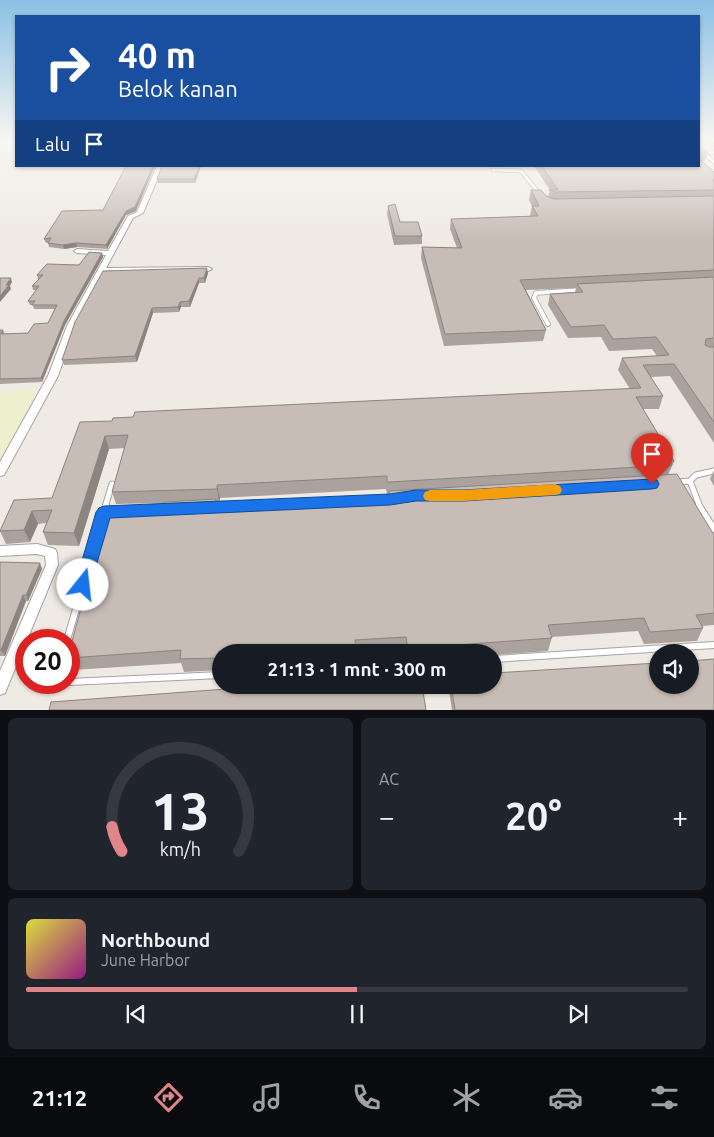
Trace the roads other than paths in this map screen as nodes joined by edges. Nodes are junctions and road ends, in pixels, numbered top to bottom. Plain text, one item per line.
1 (157, 173) edge
2 (523, 173) edge
3 (540, 195) edge
4 (77, 251) dead end
5 (111, 253) junction
6 (208, 268) edge
7 (102, 270) junction
8 (586, 290) edge
9 (548, 324) dead end
10 (714, 470) edge
11 (0, 472) edge
12 (690, 482) junction
13 (670, 483) edge
14 (112, 484) edge
15 (104, 512) junction
16 (113, 512) edge
17 (714, 529) edge
18 (0, 551) edge
19 (70, 629) edge
20 (714, 645) edge
21 (502, 658) edge
22 (212, 675) edge
23 (80, 681) edge
24 (0, 688) edge

1 - 5 street
2 - 3 lane
4 - 5 street
5 - 7 street
6 - 7 street
7 - 11 street
8 - 9 lane
10 - 12 lane
12 - 13 lane
12 - 17 lane
14 - 15 lane
15 - 16 lane
15 - 19 lane
18 - 24 street
20 - 21 lane
22 - 23 lane

